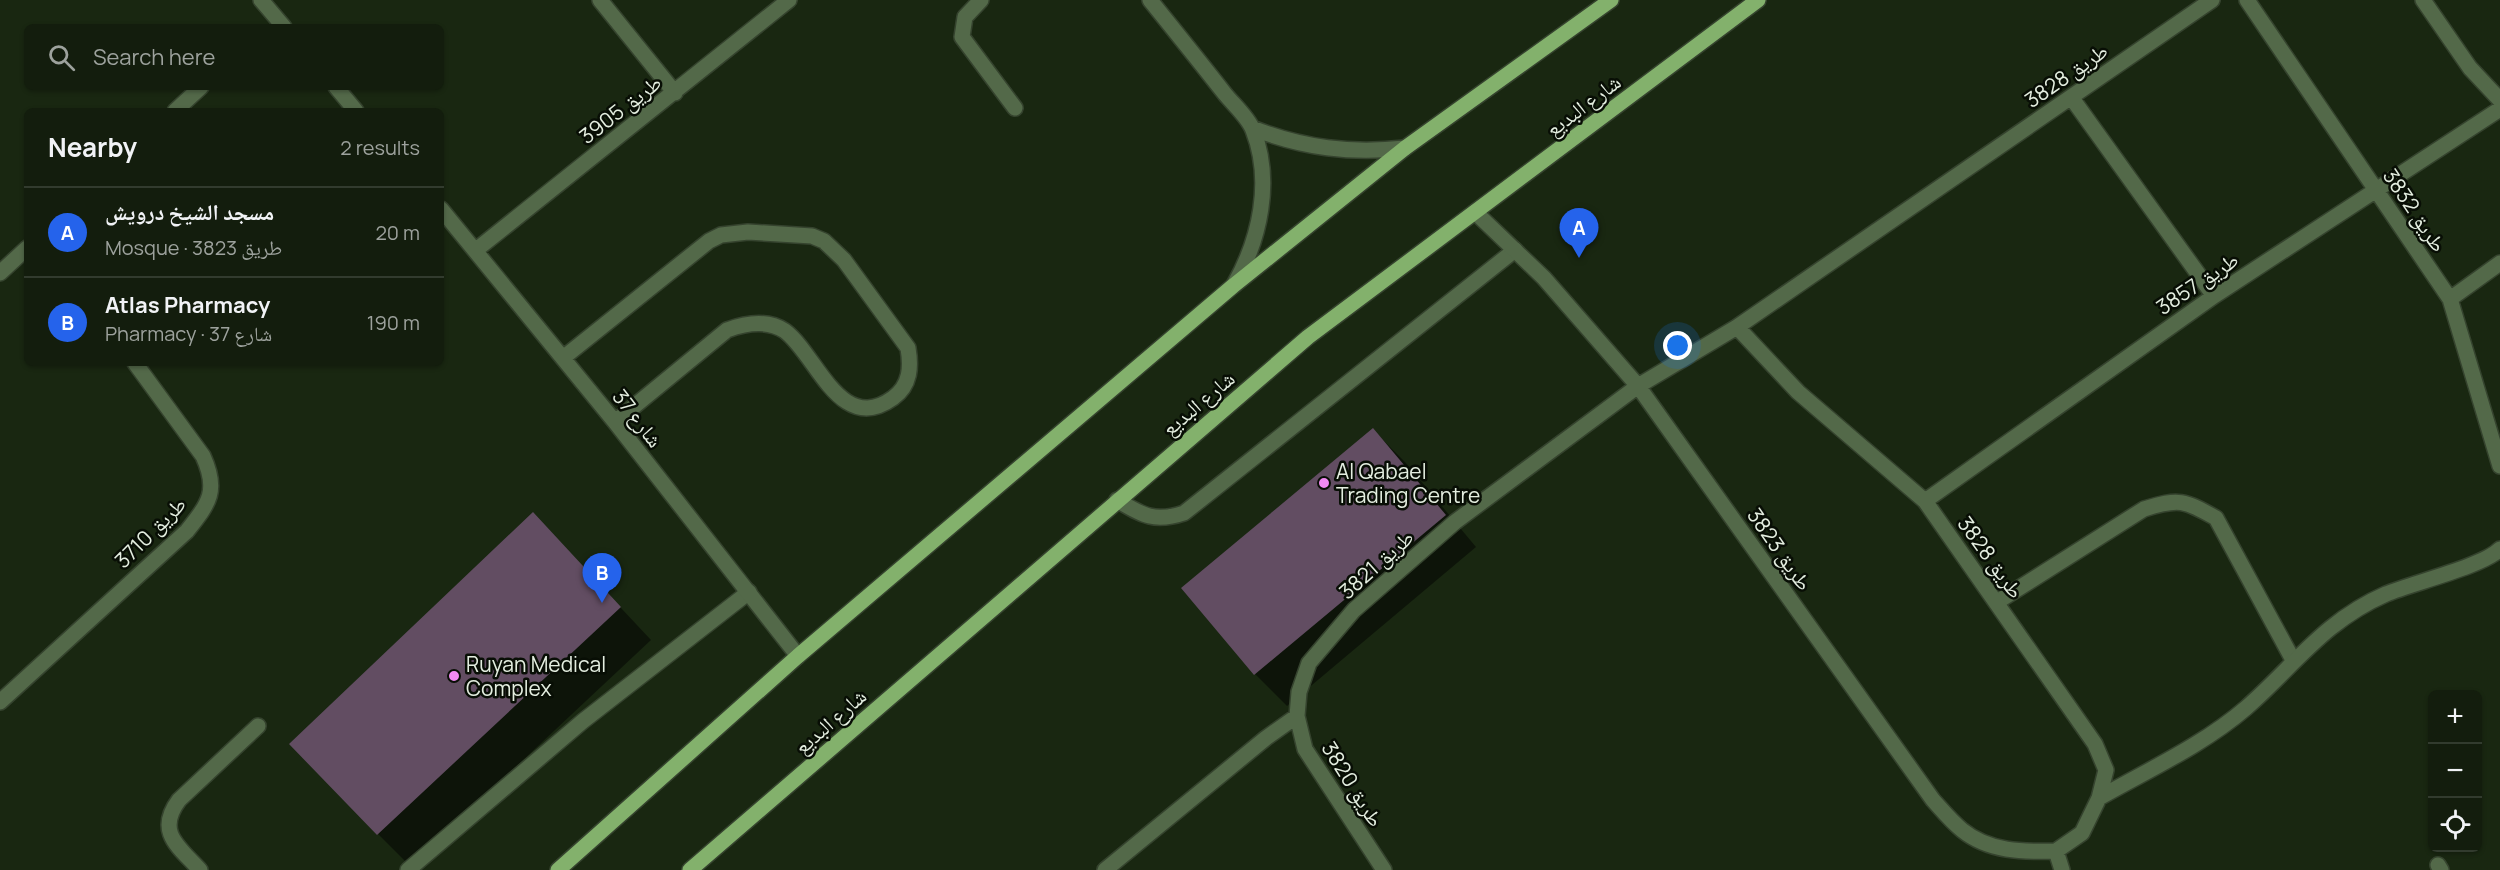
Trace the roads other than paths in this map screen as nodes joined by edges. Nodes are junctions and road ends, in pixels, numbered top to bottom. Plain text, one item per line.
1 (261, 0) edge
2 (600, 0) edge
3 (789, 0) edge
4 (981, 0) edge
5 (1611, 0) edge
6 (1758, 0) edge
7 (2212, 0) edge
8 (2247, 0) edge
9 (2423, 0) edge
10 (1156, 2) edge
11 (275, 24) edge
12 (198, 90) edge
13 (339, 90) edge
14 (675, 93) junction
15 (2071, 97) junction
16 (2500, 100) edge
17 (177, 108) edge
18 (354, 108) edge
19 (1015, 108) dead end
20 (2500, 109) edge
21 (1252, 128) junction
22 (1406, 148) junction
23 (2377, 190) junction
24 (1475, 212) junction
25 (444, 213) edge
26 (476, 250) junction
27 (1515, 250) junction
28 (24, 251) edge
29 (2500, 263) edge
30 (0, 273) edge
31 (1233, 286) junction
32 (2214, 296) junction
33 (2450, 299) junction
34 (1737, 327) junction
35 (563, 357) junction
36 (137, 366) edge
37 (1638, 386) junction
38 (615, 422) junction
39 (2500, 466) edge
40 (1117, 500) junction
41 (1924, 501) junction
42 (2500, 549) edge
43 (749, 592) junction
44 (1997, 602) junction
45 (798, 656) junction
46 (2293, 660) junction
47 (0, 702) edge
48 (1297, 716) junction
49 (258, 726) dead end
50 (2098, 798) junction
51 (2056, 851) junction
52 (200, 870) edge
53 (408, 870) edge
54 (558, 870) edge
55 (690, 870) edge
56 (1105, 870) edge
57 (1384, 870) edge
58 (2062, 870) edge

1 - 11 street
2 - 14 street
3 - 14 street, طريق 3905
4 - 19 street
5 - 22 main road
6 - 24 main road, شارع البديع
7 - 15 street, طريق 3828
8 - 23 street, طريق 3832
9 - 16 street
10 - 21 street
12 - 17 street
13 - 18 street
14 - 26 street, طريق 3905
15 - 32 street
15 - 34 street, طريق 3828
20 - 23 street, طريق 3857
21 - 22 street
21 - 31 street
22 - 31 main road
23 - 32 street, طريق 3857
23 - 33 street, طريق 3832
24 - 27 street, طريق 3823
24 - 40 main road, شارع البديع
25 - 26 street, شارع 37
26 - 35 street, شارع 37
27 - 37 street, طريق 3823
27 - 40 street
28 - 30 street
29 - 33 street
31 - 45 main road
32 - 41 street, طريق 3857
33 - 39 street, طريق 3832
34 - 37 street, طريق 3828
34 - 41 street, طريق 3828
35 - 38 street, شارع 37
35 - 38 street
36 - 47 street, طريق 3710
37 - 48 street, طريق 3821
37 - 51 street, طريق 3823
38 - 43 street, شارع 37
40 - 55 main road, شارع البديع
41 - 44 street, طريق 3828
42 - 46 street
43 - 45 street, شارع 37
43 - 53 street
44 - 46 street
44 - 50 street, طريق 3828
45 - 54 main road
46 - 50 street
48 - 56 street
48 - 57 street, طريق 3820
49 - 52 street
50 - 51 street, طريق 3828
51 - 58 street

